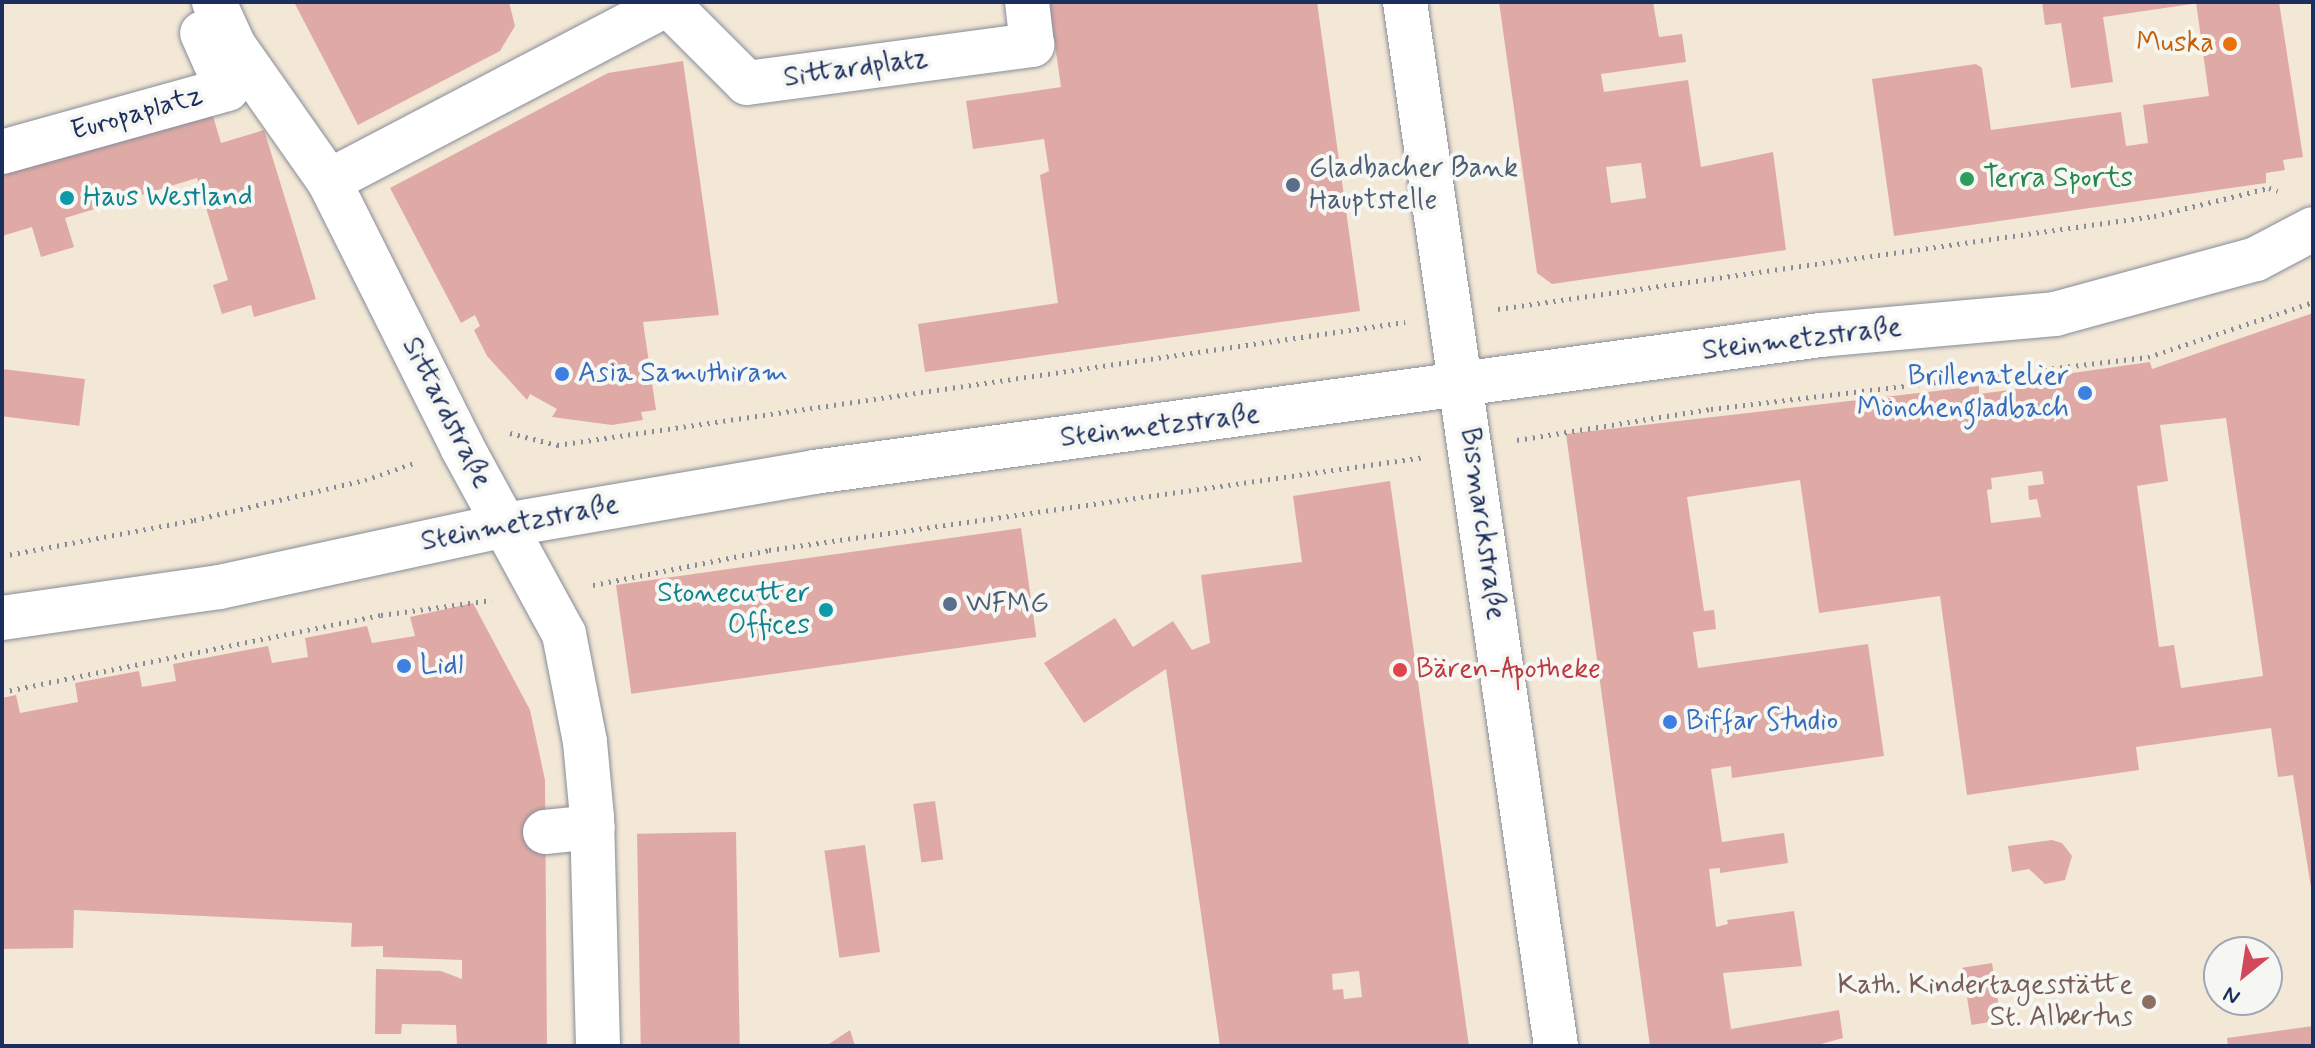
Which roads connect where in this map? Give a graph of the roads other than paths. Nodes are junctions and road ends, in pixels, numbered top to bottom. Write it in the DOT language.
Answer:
graph roads {
  1 [pos="187,2"];
  2 [pos="214,2"];
  3 [pos="1027,2"];
  4 [pos="1405,2"];
  5 [pos="670,4"];
  6 [pos="2,152"];
  7 [pos="329,181"];
  8 [pos="2313,229"];
  9 [pos="1463,387"];
  10 [pos="505,525"];
  11 [pos="2,618"];
  12 [pos="593,827"];
  13 [pos="545,832"];
  14 [pos="598,1046"];
  15 [pos="1556,1046"];
  1 -- 6 [label="main road, Europaplatz"];
  2 -- 7 [label="main road, Sittardstraße"];
  3 -- 5 [label="main road, Sittardplatz"];
  4 -- 9 [label="main road, Bismarckstraße"];
  5 -- 7 [label="main road, Sittardplatz"];
  7 -- 10 [label="main road, Sittardstraße"];
  8 -- 9 [label="main road, Steinmetzstraße"];
  9 -- 10 [label="main road, Steinmetzstraße"];
  9 -- 15 [label="main road, Bismarckstraße"];
  10 -- 11 [label="main road, Steinmetzstraße"];
  10 -- 12 [label="main road, Sittardstraße"];
  12 -- 13 [label="main road"];
  12 -- 14 [label="main road, Sittardstraße"];
}
